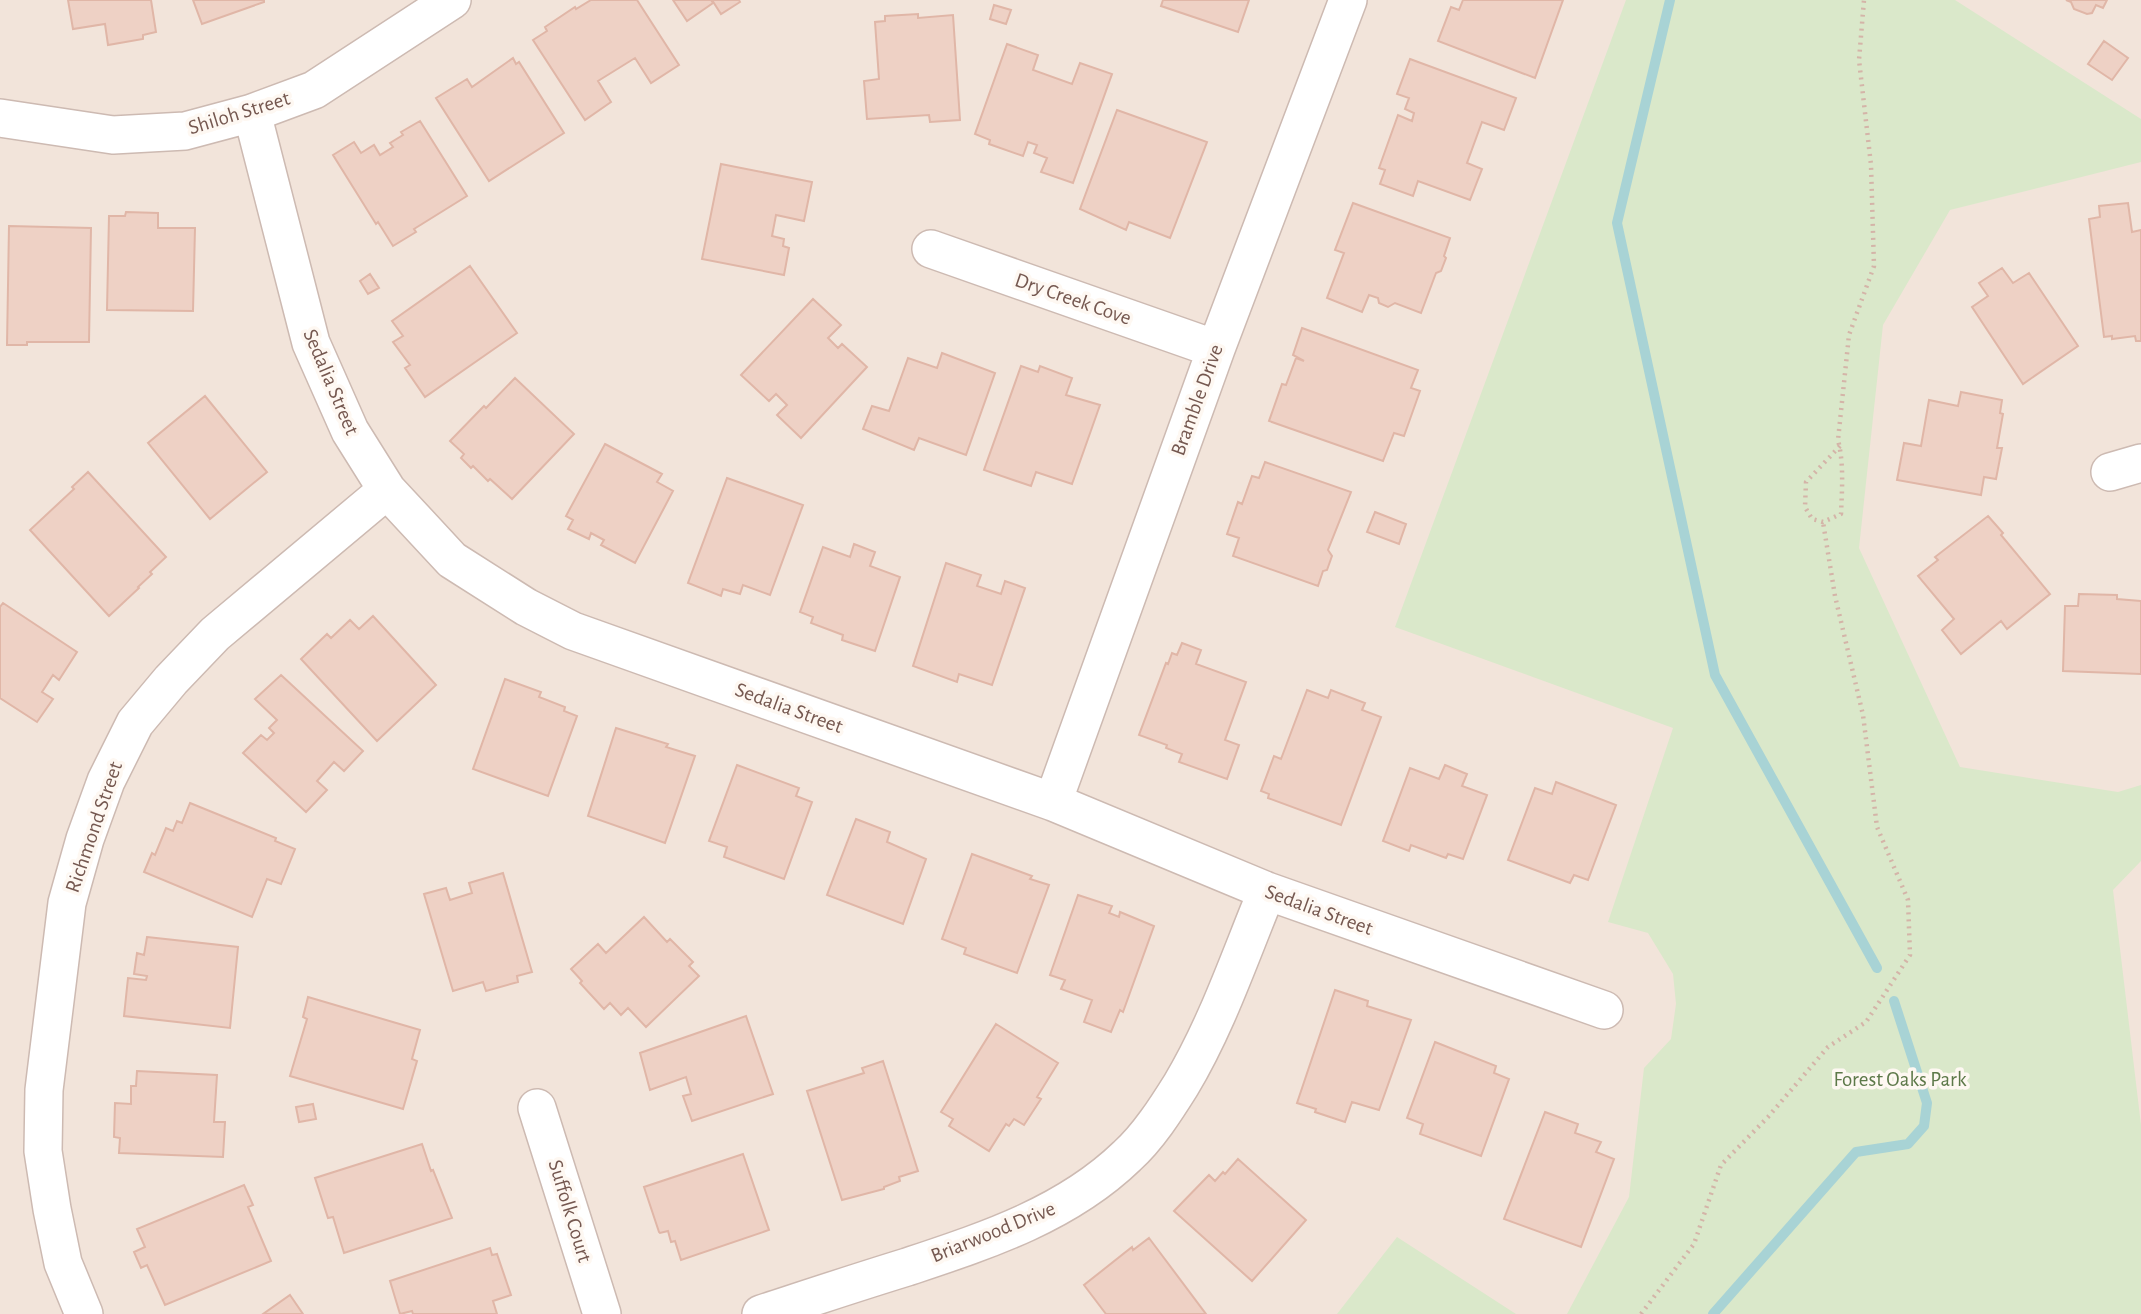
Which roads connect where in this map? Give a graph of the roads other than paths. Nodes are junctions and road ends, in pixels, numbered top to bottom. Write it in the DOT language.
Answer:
graph roads {
  1 [pos="452,0"];
  2 [pos="1348,0"];
  3 [pos="252,113"];
  4 [pos="0,118"];
  5 [pos="931,249"];
  6 [pos="1216,349"];
  7 [pos="387,490"];
  8 [pos="1053,802"];
  9 [pos="1267,891"];
  10 [pos="1604,1010"];
  11 [pos="537,1108"];
  12 [pos="84,1314"];
  13 [pos="602,1314"];
  14 [pos="761,1314"];
  1 -- 3 [label="street, Shiloh Street"];
  2 -- 6 [label="street, Bramble Drive"];
  3 -- 4 [label="street, Shiloh Street"];
  3 -- 7 [label="street, Sedalia Street"];
  5 -- 6 [label="street, Dry Creek Cove"];
  6 -- 8 [label="street, Bramble Drive"];
  7 -- 8 [label="street, Sedalia Street"];
  7 -- 12 [label="street, Richmond Street"];
  8 -- 9 [label="street, Sedalia Street"];
  9 -- 10 [label="street, Sedalia Street"];
  9 -- 14 [label="street, Briarwood Drive"];
  11 -- 13 [label="street, Suffolk Court"];
}
